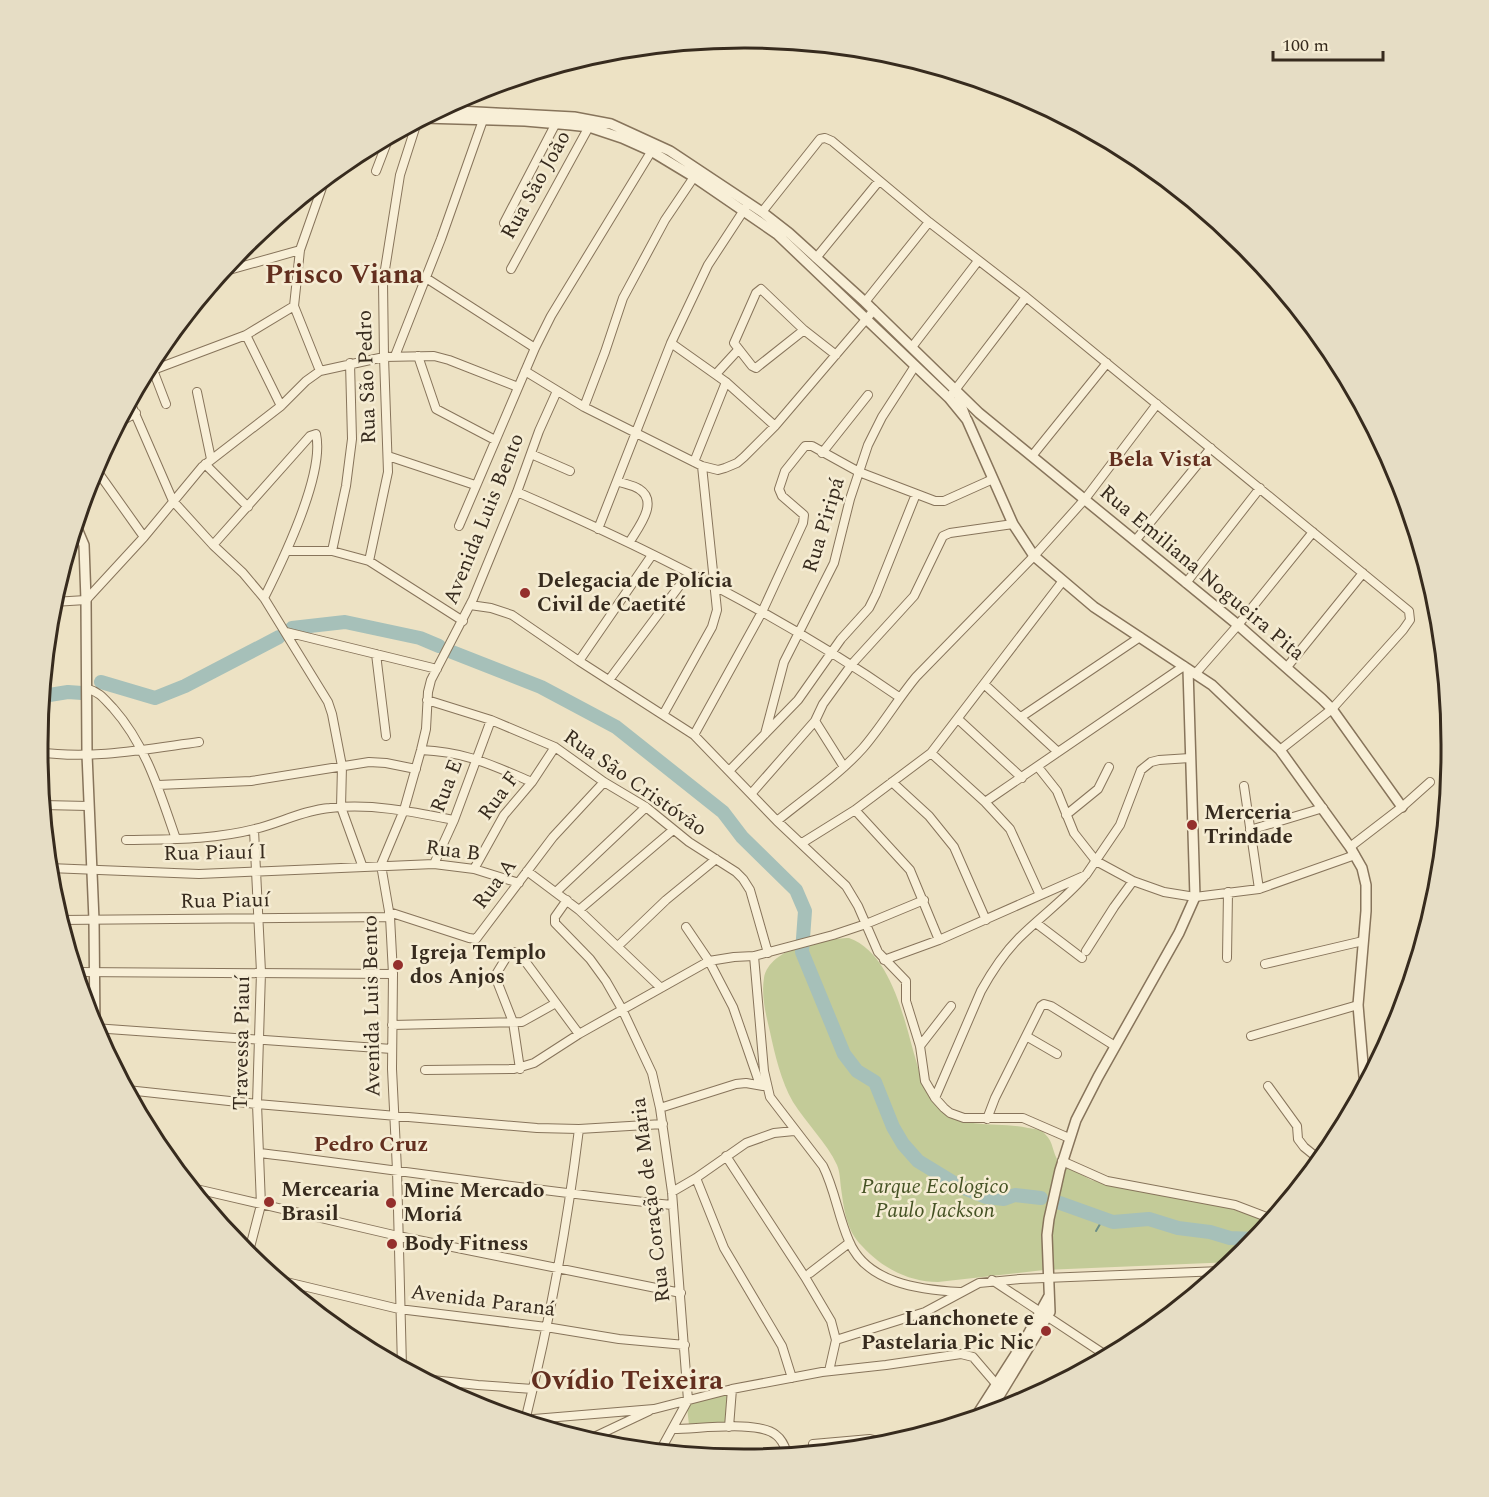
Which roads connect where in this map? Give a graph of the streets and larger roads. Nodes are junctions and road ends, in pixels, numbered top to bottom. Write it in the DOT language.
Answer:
graph roads {
  1 [pos="454,112"];
  2 [pos="488,117"];
  3 [pos="441,118"];
  4 [pos="556,123"];
  5 [pos="591,123"];
  6 [pos="414,132"];
  7 [pos="653,147"];
  8 [pos="385,148"];
  9 [pos="376,171"];
  10 [pos="696,174"];
  11 [pos="879,181"];
  12 [pos="320,192"];
  13 [pos="746,207"];
  14 [pos="762,212"];
  15 [pos="929,222"];
  16 [pos="504,223"];
  17 [pos="300,249"];
  18 [pos="816,258"];
  19 [pos="978,261"];
  20 [pos="238,267"];
  21 [pos="511,269"];
  22 [pos="426,278"];
  23 [pos="1026,297"];
  24 [pos="866,302"];
  25 [pos="294,306"];
  26 [pos="874,310"];
  27 [pos="867,319"];
  28 [pos="804,330"];
  29 [pos="246,335"];
  30 [pos="671,343"];
  31 [pos="535,348"];
  32 [pos="912,348"];
  33 [pos="738,350"];
  34 [pos="836,355"];
  35 [pos="396,356"];
  36 [pos="418,356"];
  37 [pos="384,357"];
  38 [pos="350,363"];
  39 [pos="1107,363"];
  40 [pos="915,366"];
  41 [pos="159,367"];
  42 [pos="320,370"];
  43 [pos="525,370"];
  44 [pos="716,374"];
  45 [pos="152,378"];
  46 [pos="726,382"];
  47 [pos="518,387"];
  48 [pos="557,391"];
  49 [pos="196,392"];
  50 [pos="952,394"];
  51 [pos="868,395"];
  52 [pos="1157,404"];
  53 [pos="166,405"];
  54 [pos="281,406"];
  55 [pos="584,407"];
  56 [pos="134,409"];
  57 [pos="136,413"];
  58 [pos="130,416"];
  59 [pos="775,426"];
  60 [pos="636,431"];
  61 [pos="495,440"];
  62 [pos="1211,448"];
  63 [pos="822,453"];
  64 [pos="531,454"];
  65 [pos="388,456"];
  66 [pos="1032,456"];
  67 [pos="208,462"];
  68 [pos="694,462"];
  69 [pos="702,466"];
  70 [pos="570,471"];
  71 [pos="859,472"];
  72 [pos="101,477"];
  73 [pos="993,479"];
  74 [pos="617,481"];
  75 [pos="475,485"];
  76 [pos="1260,489"];
  77 [pos="517,492"];
  78 [pos="916,494"];
  79 [pos="1085,499"];
  80 [pos="173,501"];
  81 [pos="248,507"];
  82 [pos="1012,524"];
  83 [pos="459,526"];
  84 [pos="598,529"];
  85 [pos="1313,532"];
  86 [pos="80,536"];
  87 [pos="144,537"];
  88 [pos="1136,541"];
  89 [pos="628,543"];
  90 [pos="213,545"];
  91 [pos="287,551"];
  92 [pos="332,551"];
  93 [pos="652,555"];
  94 [pos="1034,556"];
  95 [pos="369,561"];
  96 [pos="689,573"];
  97 [pos="1364,573"];
  98 [pos="1062,582"];
  99 [pos="1186,583"];
  100 [pos="715,586"];
  101 [pos="264,598"];
  102 [pos="86,600"];
  103 [pos="63,601"];
  104 [pos="470,605"];
  105 [pos="762,612"];
  106 [pos="463,621"];
  107 [pos="1238,625"];
  108 [pos="285,632"];
  109 [pos="798,634"];
  110 [pos="1140,637"];
  111 [pos="832,653"];
  112 [pos="376,654"];
  113 [pos="579,661"];
  114 [pos="852,664"];
  115 [pos="1287,667"];
  116 [pos="437,669"];
  117 [pos="1189,670"];
  118 [pos="609,680"];
  119 [pos="984,684"];
  120 [pos="88,689"];
  121 [pos="899,697"];
  122 [pos="427,700"];
  123 [pos="1332,709"];
  124 [pos="663,715"];
  125 [pos="1021,717"];
  126 [pos="958,719"];
  127 [pos="491,720"];
  128 [pos="815,721"];
  129 [pos="765,734"];
  130 [pos="694,735"];
  131 [pos="386,736"];
  132 [pos="199,742"];
  133 [pos="555,747"];
  134 [pos="142,750"];
  135 [pos="422,750"];
  136 [pos="1280,750"];
  137 [pos="48,752"];
  138 [pos="1058,752"];
  139 [pos="931,753"];
  140 [pos="87,754"];
  141 [pos="476,758"];
  142 [pos="1190,758"];
  143 [pos="342,766"];
  144 [pos="844,767"];
  145 [pos="1038,767"];
  146 [pos="1109,767"];
  147 [pos="416,769"];
  148 [pos="729,771"];
  149 [pos="1022,778"];
  150 [pos="532,782"];
  151 [pos="604,782"];
  152 [pos="892,782"];
  153 [pos="1430,782"];
  154 [pos="158,785"];
  155 [pos="1244,786"];
  156 [pos="751,794"];
  157 [pos="985,802"];
  158 [pos="50,805"];
  159 [pos="88,806"];
  160 [pos="342,807"];
  161 [pos="646,807"];
  162 [pos="1402,807"];
  163 [pos="1323,808"];
  164 [pos="404,810"];
  165 [pos="855,810"];
  166 [pos="1066,815"];
  167 [pos="454,820"];
  168 [pos="777,820"];
  169 [pos="254,830"];
  170 [pos="674,830"];
  171 [pos="1250,830"];
  172 [pos="176,839"];
  173 [pos="126,840"];
  174 [pos="802,843"];
  175 [pos="1352,851"];
  176 [pos="716,859"];
  177 [pos="1096,861"];
  178 [pos="434,864"];
  179 [pos="362,865"];
  180 [pos="381,865"];
  181 [pos="58,868"];
  182 [pos="92,868"];
  183 [pos="474,868"];
  184 [pos="256,872"];
  185 [pos="527,872"];
  186 [pos="1086,875"];
  187 [pos="1133,881"];
  188 [pos="519,883"];
  189 [pos="1259,889"];
  190 [pos="556,892"];
  191 [pos="1228,892"];
  192 [pos="1040,895"];
  193 [pos="1195,897"];
  194 [pos="567,900"];
  195 [pos="924,900"];
  196 [pos="579,910"];
  197 [pos="390,915"];
  198 [pos="258,919"];
  199 [pos="69,920"];
  200 [pos="94,920"];
  201 [pos="986,920"];
  202 [pos="866,924"];
  203 [pos="1036,924"];
  204 [pos="686,927"];
  205 [pos="939,940"];
  206 [pos="1363,941"];
  207 [pos="618,946"];
  208 [pos="768,953"];
  209 [pos="754,957"];
  210 [pos="1227,958"];
  211 [pos="884,960"];
  212 [pos="709,961"];
  213 [pos="1265,964"];
  214 [pos="84,972"];
  215 [pos="96,972"];
  216 [pos="261,972"];
  217 [pos="393,974"];
  218 [pos="660,987"];
  219 [pos="556,1003"];
  220 [pos="95,1004"];
  221 [pos="1358,1005"];
  222 [pos="951,1006"];
  223 [pos="622,1010"];
  224 [pos="513,1022"];
  225 [pos="392,1025"];
  226 [pos="106,1030"];
  227 [pos="579,1034"];
  228 [pos="1026,1036"];
  229 [pos="1251,1036"];
  230 [pos="260,1040"];
  231 [pos="920,1046"];
  232 [pos="1115,1046"];
  233 [pos="392,1049"];
  234 [pos="1057,1054"];
  235 [pos="520,1069"];
  236 [pos="425,1070"];
  237 [pos="1364,1071"];
  238 [pos="764,1086"];
  239 [pos="1268,1086"];
  240 [pos="136,1091"];
  241 [pos="935,1098"];
  242 [pos="257,1104"];
  243 [pos="660,1108"];
  244 [pos="393,1116"];
  245 [pos="987,1119"];
  246 [pos="663,1124"];
  247 [pos="579,1129"];
  248 [pos="794,1131"];
  249 [pos="1069,1138"];
  250 [pos="260,1153"];
  251 [pos="1313,1154"];
  252 [pos="726,1156"];
  253 [pos="1062,1161"];
  254 [pos="397,1170"];
  255 [pos="696,1178"];
  256 [pos="203,1191"];
  257 [pos="672,1192"];
  258 [pos="571,1195"];
  259 [pos="261,1205"];
  260 [pos="672,1205"];
  261 [pos="1264,1216"];
  262 [pos="398,1236"];
  263 [pos="849,1243"];
  264 [pos="251,1244"];
  265 [pos="557,1268"];
  266 [pos="1209,1271"];
  267 [pos="810,1273"];
  268 [pos="1048,1278"];
  269 [pos="992,1280"];
  270 [pos="295,1284"];
  271 [pos="960,1292"];
  272 [pos="681,1293"];
  273 [pos="399,1309"];
  274 [pos="1045,1316"];
  275 [pos="546,1327"];
  276 [pos="836,1340"];
  277 [pos="684,1346"];
  278 [pos="1099,1352"];
  279 [pos="402,1359"];
  280 [pos="830,1371"];
  281 [pos="792,1378"];
  282 [pos="444,1381"];
  283 [pos="533,1389"];
  284 [pos="732,1389"];
  285 [pos="998,1389"];
  286 [pos="688,1400"];
  287 [pos="993,1403"];
  288 [pos="985,1406"];
  289 [pos="654,1409"];
  290 [pos="526,1413"];
  291 [pos="542,1418"];
  292 [pos="729,1427"];
  293 [pos="674,1429"];
  294 [pos="600,1434"];
  295 [pos="846,1441"];
  296 [pos="813,1443"];
  297 [pos="664,1444"];
  298 [pos="785,1448"];
  1 -- 2 [label="street"];
  2 -- 3 [label="street"];
  2 -- 4 [label="street"];
  2 -- 5 [label="street"];
  2 -- 22 [label="street"];
  4 -- 5 [label="street"];
  4 -- 16 [label="street"];
  5 -- 7 [label="street"];
  5 -- 21 [label="street, Rua São João"];
  6 -- 37 [label="street, Rua São Pedro"];
  7 -- 10 [label="street"];
  7 -- 31 [label="street"];
  8 -- 9 [label="street"];
  10 -- 13 [label="street"];
  10 -- 55 [label="street"];
  11 -- 14 [label="street"];
  11 -- 15 [label="street"];
  11 -- 18 [label="street"];
  12 -- 17 [label="street"];
  13 -- 14 [label="street"];
  13 -- 27 [label="street"];
  13 -- 30 [label="street"];
  14 -- 18 [label="street"];
  15 -- 19 [label="street"];
  15 -- 24 [label="street"];
  17 -- 20 [label="street"];
  17 -- 25 [label="street"];
  18 -- 24 [label="street"];
  19 -- 23 [label="street"];
  19 -- 32 [label="street"];
  22 -- 31 [label="street"];
  22 -- 35 [label="street"];
  23 -- 39 [label="street"];
  23 -- 50 [label="street"];
  24 -- 26 [label="street"];
  25 -- 29 [label="street"];
  25 -- 42 [label="street"];
  26 -- 27 [label="street"];
  26 -- 32 [label="street"];
  27 -- 34 [label="street"];
  27 -- 40 [label="street"];
  28 -- 33 [label="street"];
  28 -- 33 [label="street"];
  28 -- 34 [label="street"];
  29 -- 41 [label="street"];
  29 -- 54 [label="street"];
  30 -- 44 [label="street"];
  30 -- 60 [label="street"];
  31 -- 43 [label="street"];
  32 -- 50 [label="street"];
  33 -- 44 [label="street"];
  34 -- 59 [label="street"];
  35 -- 36 [label="street"];
  35 -- 37 [label="street"];
  36 -- 47 [label="street"];
  36 -- 61 [label="street"];
  37 -- 38 [label="street"];
  37 -- 65 [label="street, Rua São Pedro"];
  38 -- 42 [label="street"];
  38 -- 92 [label="street"];
  39 -- 52 [label="street"];
  39 -- 66 [label="street"];
  40 -- 50 [label="street"];
  40 -- 71 [label="street, Rua Piripá"];
  42 -- 54 [label="street"];
  43 -- 47 [label="street"];
  43 -- 48 [label="street"];
  44 -- 46 [label="street"];
  45 -- 53 [label="street"];
  46 -- 59 [label="street"];
  46 -- 68 [label="street"];
  47 -- 61 [label="street"];
  48 -- 55 [label="street"];
  48 -- 64 [label="street, Avenida Luis Bento"];
  49 -- 67 [label="street"];
  50 -- 66 [label="street, Rua Emiliana Nogueira Pita"];
  50 -- 73 [label="street"];
  51 -- 63 [label="street"];
  52 -- 62 [label="street"];
  52 -- 79 [label="street"];
  54 -- 67 [label="street"];
  55 -- 60 [label="street"];
  56 -- 57 [label="street"];
  57 -- 58 [label="street"];
  57 -- 80 [label="street"];
  59 -- 69 [label="street"];
  60 -- 68 [label="street"];
  60 -- 74 [label="street"];
  61 -- 75 [label="street"];
  62 -- 76 [label="street"];
  62 -- 88 [label="street"];
  63 -- 71 [label="street"];
  63 -- 105 [label="street"];
  64 -- 70 [label="street"];
  64 -- 77 [label="street, Avenida Luis Bento"];
  65 -- 75 [label="street"];
  65 -- 95 [label="street, Rua São Pedro"];
  66 -- 79 [label="street, Rua Emiliana Nogueira Pita"];
  67 -- 80 [label="street"];
  67 -- 81 [label="street"];
  68 -- 69 [label="street"];
  69 -- 100 [label="street"];
  71 -- 78 [label="street"];
  71 -- 109 [label="street, Rua Piripá"];
  72 -- 87 [label="street"];
  73 -- 78 [label="street"];
  73 -- 82 [label="street"];
  74 -- 84 [label="street"];
  74 -- 89 [label="street"];
  75 -- 83 [label="street"];
  76 -- 85 [label="street"];
  76 -- 99 [label="street"];
  77 -- 84 [label="street"];
  77 -- 104 [label="street, Avenida Luis Bento"];
  78 -- 111 [label="street"];
  79 -- 88 [label="street, Rua Emiliana Nogueira Pita"];
  79 -- 94 [label="street"];
  80 -- 87 [label="street"];
  80 -- 90 [label="street"];
  81 -- 90 [label="street"];
  81 -- 91 [label="street"];
  82 -- 94 [label="street"];
  82 -- 114 [label="street"];
  84 -- 89 [label="street"];
  85 -- 97 [label="street"];
  85 -- 107 [label="street"];
  86 -- 102 [label="street"];
  87 -- 102 [label="street"];
  88 -- 99 [label="street, Rua Emiliana Nogueira Pita"];
  89 -- 93 [label="street"];
  90 -- 101 [label="street"];
  91 -- 92 [label="street"];
  91 -- 101 [label="street"];
  92 -- 95 [label="street"];
  93 -- 96 [label="street"];
  93 -- 113 [label="street"];
  94 -- 98 [label="street"];
  94 -- 121 [label="street"];
  95 -- 106 [label="street"];
  96 -- 100 [label="street"];
  96 -- 118 [label="street"];
  97 -- 115 [label="street"];
  97 -- 123 [label="street"];
  98 -- 110 [label="street"];
  98 -- 119 [label="street"];
  99 -- 107 [label="street, Rua Emiliana Nogueira Pita"];
  100 -- 105 [label="street"];
  100 -- 124 [label="street"];
  101 -- 108 [label="street"];
  102 -- 103 [label="street"];
  102 -- 120 [label="street"];
  104 -- 106 [label="street, Avenida Luis Bento"];
  104 -- 113 [label="street"];
  105 -- 109 [label="street"];
  105 -- 130 [label="street"];
  106 -- 116 [label="street, Avenida Luis Bento"];
  107 -- 115 [label="street, Rua Emiliana Nogueira Pita"];
  107 -- 117 [label="street"];
  108 -- 112 [label="street"];
  108 -- 143 [label="street"];
  109 -- 111 [label="street"];
  109 -- 129 [label="street, Rua Piripá"];
  110 -- 117 [label="street"];
  110 -- 125 [label="street"];
  111 -- 114 [label="street"];
  111 -- 129 [label="street"];
  112 -- 116 [label="street"];
  112 -- 131 [label="street"];
  113 -- 118 [label="street"];
  114 -- 121 [label="street"];
  114 -- 128 [label="street"];
  115 -- 123 [label="street, Rua Emiliana Nogueira Pita"];
  116 -- 122 [label="street, Avenida Luis Bento"];
  117 -- 136 [label="street"];
  117 -- 138 [label="street"];
  117 -- 142 [label="street"];
  118 -- 124 [label="street"];
  119 -- 125 [label="street"];
  119 -- 126 [label="street"];
  120 -- 134 [label="street"];
  120 -- 140 [label="street"];
  121 -- 144 [label="street"];
  122 -- 127 [label="street, Rua São Cristóvão"];
  122 -- 135 [label="street, Avenida Luis Bento"];
  123 -- 136 [label="street"];
  123 -- 162 [label="street, Rua Emiliana Nogueira Pita"];
  124 -- 130 [label="street"];
  125 -- 138 [label="street"];
  126 -- 139 [label="street"];
  126 -- 149 [label="street"];
  127 -- 133 [label="street, Rua São Cristóvão"];
  127 -- 141 [label="street, Rua E"];
  128 -- 144 [label="street"];
  128 -- 156 [label="street"];
  129 -- 148 [label="street"];
  130 -- 148 [label="street"];
  132 -- 134 [label="street"];
  133 -- 150 [label="street, Rua F"];
  133 -- 151 [label="street, Rua São Cristóvão"];
  134 -- 140 [label="street"];
  134 -- 154 [label="street"];
  135 -- 141 [label="street"];
  135 -- 147 [label="street, Avenida Luis Bento"];
  136 -- 163 [label="street"];
  137 -- 140 [label="street"];
  138 -- 145 [label="street"];
  139 -- 152 [label="street"];
  139 -- 157 [label="street"];
  140 -- 159 [label="street"];
  141 -- 150 [label="street"];
  141 -- 167 [label="street, Rua E"];
  142 -- 177 [label="street"];
  142 -- 193 [label="street"];
  143 -- 147 [label="street"];
  143 -- 154 [label="street"];
  143 -- 160 [label="street"];
  144 -- 168 [label="street"];
  145 -- 149 [label="street"];
  145 -- 166 [label="street"];
  146 -- 166 [label="street"];
  147 -- 164 [label="street, Avenida Luis Bento"];
  148 -- 156 [label="street"];
  149 -- 157 [label="street"];
  150 -- 183 [label="street, Rua F"];
  151 -- 161 [label="street, Rua São Cristóvão"];
  151 -- 185 [label="street, Rua A"];
  152 -- 165 [label="street"];
  152 -- 201 [label="street"];
  153 -- 162 [label="street"];
  154 -- 172 [label="street"];
  155 -- 171 [label="street"];
  156 -- 168 [label="street"];
  157 -- 192 [label="street"];
  158 -- 159 [label="street"];
  159 -- 182 [label="street"];
  160 -- 164 [label="street"];
  160 -- 169 [label="street"];
  160 -- 179 [label="street"];
  161 -- 170 [label="street, Rua São Cristóvão"];
  161 -- 190 [label="street"];
  162 -- 175 [label="street"];
  163 -- 171 [label="street"];
  163 -- 175 [label="street"];
  164 -- 167 [label="street"];
  164 -- 180 [label="street, Avenida Luis Bento"];
  165 -- 174 [label="street"];
  165 -- 195 [label="street"];
  166 -- 177 [label="street"];
  167 -- 178 [label="street, Rua E"];
  168 -- 174 [label="street"];
  169 -- 172 [label="street"];
  169 -- 184 [label="street, Travessa Piauí"];
  170 -- 176 [label="street, Rua São Cristóvão"];
  170 -- 196 [label="street"];
  171 -- 189 [label="street"];
  172 -- 173 [label="street"];
  174 -- 202 [label="street"];
  175 -- 189 [label="street"];
  175 -- 206 [label="street"];
  176 -- 207 [label="street"];
  176 -- 208 [label="street, Rua São Cristóvão"];
  177 -- 186 [label="street"];
  177 -- 187 [label="street"];
  178 -- 180 [label="street, Rua B"];
  178 -- 183 [label="street, Rua B"];
  179 -- 180 [label="street, Rua Piauí I"];
  179 -- 184 [label="street, Rua Piauí I"];
  180 -- 197 [label="street, Avenida Luis Bento"];
  181 -- 182 [label="street, Rua Piauí I"];
  182 -- 184 [label="street, Rua Piauí I"];
  182 -- 200 [label="street"];
  183 -- 188 [label="street, Rua B"];
  184 -- 198 [label="street, Travessa Piauí"];
  185 -- 188 [label="street, Rua A"];
  185 -- 190 [label="street"];
  186 -- 192 [label="street"];
  186 -- 203 [label="street"];
  187 -- 193 [label="street"];
  187 -- 203 [label="street"];
  188 -- 197 [label="street, Rua A"];
  189 -- 191 [label="street"];
  190 -- 194 [label="street"];
  191 -- 193 [label="street"];
  191 -- 210 [label="street"];
  192 -- 201 [label="street"];
  193 -- 232 [label="street"];
  194 -- 196 [label="street"];
  194 -- 223 [label="street, Rua Coração de Maria"];
  195 -- 202 [label="street"];
  195 -- 205 [label="street"];
  196 -- 207 [label="street"];
  197 -- 198 [label="street, Rua Piauí"];
  197 -- 217 [label="street, Avenida Luis Bento"];
  198 -- 200 [label="street, Rua Piauí"];
  198 -- 216 [label="street, Travessa Piauí"];
  199 -- 200 [label="street, Rua Piauí"];
  200 -- 215 [label="street"];
  201 -- 205 [label="street"];
  202 -- 208 [label="street"];
  202 -- 211 [label="street"];
  203 -- 241 [label="street"];
  204 -- 212 [label="street"];
  205 -- 211 [label="street"];
  206 -- 213 [label="street"];
  206 -- 221 [label="street"];
  207 -- 218 [label="street"];
  208 -- 209 [label="street"];
  209 -- 212 [label="street"];
  209 -- 238 [label="street"];
  211 -- 231 [label="street"];
  212 -- 218 [label="street"];
  212 -- 238 [label="street"];
  214 -- 215 [label="street"];
  215 -- 216 [label="street"];
  215 -- 220 [label="street"];
  216 -- 217 [label="street"];
  216 -- 230 [label="street, Travessa Piauí"];
  217 -- 225 [label="street, Avenida Luis Bento"];
  218 -- 223 [label="street"];
  219 -- 224 [label="street"];
  219 -- 224 [label="street"];
  219 -- 227 [label="street"];
  221 -- 229 [label="street"];
  221 -- 237 [label="street"];
  222 -- 231 [label="street"];
  223 -- 227 [label="street"];
  223 -- 243 [label="street, Rua Coração de Maria"];
  224 -- 225 [label="street"];
  224 -- 235 [label="street"];
  225 -- 233 [label="street, Avenida Luis Bento"];
  226 -- 230 [label="street"];
  227 -- 235 [label="street"];
  228 -- 232 [label="street"];
  228 -- 234 [label="street"];
  228 -- 245 [label="street"];
  230 -- 233 [label="street"];
  230 -- 242 [label="street, Travessa Piauí"];
  231 -- 241 [label="street"];
  232 -- 249 [label="street"];
  233 -- 244 [label="street, Avenida Luis Bento"];
  235 -- 236 [label="street"];
  238 -- 243 [label="street"];
  238 -- 248 [label="street"];
  239 -- 251 [label="street"];
  240 -- 242 [label="street"];
  241 -- 245 [label="street"];
  242 -- 244 [label="street"];
  242 -- 250 [label="street, Travessa Piauí"];
  243 -- 246 [label="street, Rua Coração de Maria"];
  244 -- 247 [label="street"];
  244 -- 254 [label="street, Avenida Luis Bento"];
  245 -- 249 [label="street"];
  246 -- 247 [label="street"];
  246 -- 257 [label="street, Rua Coração de Maria"];
  247 -- 258 [label="street"];
  248 -- 252 [label="street"];
  248 -- 263 [label="street"];
  249 -- 253 [label="street"];
  250 -- 254 [label="street"];
  250 -- 259 [label="street, Travessa Piauí"];
  252 -- 255 [label="street"];
  252 -- 276 [label="street"];
  253 -- 261 [label="street"];
  253 -- 268 [label="street"];
  254 -- 258 [label="street"];
  254 -- 262 [label="street, Avenida Luis Bento"];
  255 -- 257 [label="street"];
  255 -- 281 [label="street"];
  256 -- 259 [label="street"];
  257 -- 260 [label="street, Rua Coração de Maria"];
  258 -- 260 [label="street"];
  258 -- 265 [label="street"];
  259 -- 262 [label="street"];
  259 -- 264 [label="street, Travessa Piauí"];
  260 -- 272 [label="street, Rua Coração de Maria"];
  262 -- 265 [label="street"];
  262 -- 273 [label="street, Avenida Luis Bento"];
  263 -- 267 [label="street"];
  263 -- 271 [label="street"];
  265 -- 272 [label="street"];
  265 -- 275 [label="street"];
  266 -- 268 [label="street"];
  268 -- 269 [label="street"];
  268 -- 274 [label="street"];
  269 -- 271 [label="street"];
  269 -- 274 [label="street"];
  270 -- 273 [label="street, Avenida Paraná"];
  271 -- 276 [label="street"];
  272 -- 277 [label="street, Rua Coração de Maria"];
  273 -- 275 [label="street, Avenida Paraná"];
  273 -- 279 [label="street, Avenida Luis Bento"];
  274 -- 278 [label="street"];
  274 -- 285 [label="street"];
  275 -- 277 [label="street, Avenida Paraná"];
  275 -- 283 [label="street"];
  276 -- 280 [label="street"];
  277 -- 286 [label="street, Rua Coração de Maria"];
  280 -- 281 [label="street"];
  280 -- 285 [label="street"];
  281 -- 284 [label="street"];
  282 -- 283 [label="street"];
  283 -- 290 [label="street"];
  284 -- 286 [label="street"];
  284 -- 292 [label="street"];
  285 -- 287 [label="street"];
  285 -- 288 [label="street"];
  286 -- 289 [label="street"];
  286 -- 293 [label="street"];
  289 -- 291 [label="street"];
  289 -- 294 [label="street"];
  292 -- 293 [label="street"];
  292 -- 298 [label="street"];
  293 -- 297 [label="street"];
  295 -- 296 [label="street"];
}
